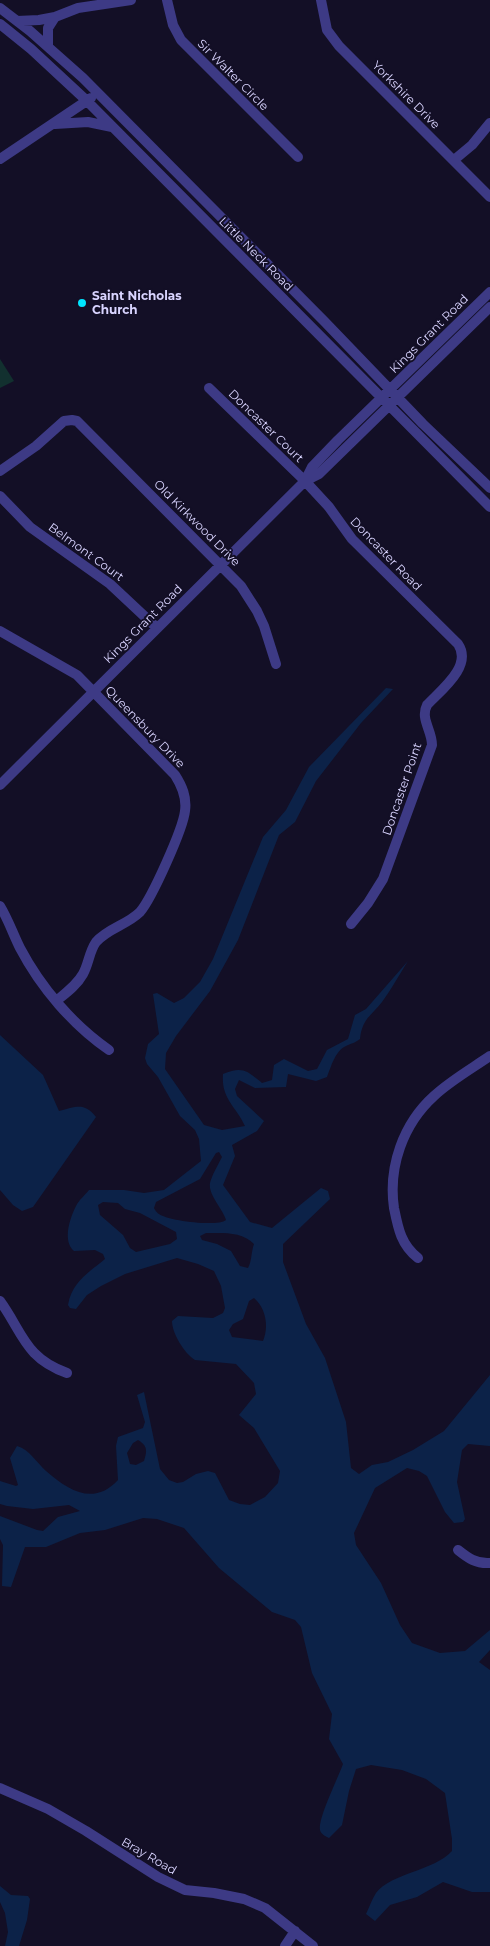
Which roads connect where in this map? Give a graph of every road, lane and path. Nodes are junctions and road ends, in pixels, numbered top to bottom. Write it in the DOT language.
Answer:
graph roads {
  1 [pos="131,0"];
  2 [pos="167,0"];
  3 [pos="321,0"];
  4 [pos="0,8"];
  5 [pos="54,17"];
  6 [pos="17,21"];
  7 [pos="0,24"];
  8 [pos="48,47"];
  9 [pos="98,93"];
  10 [pos="87,100"];
  11 [pos="490,123"];
  12 [pos="52,124"];
  13 [pos="113,127"];
  14 [pos="298,158"];
  15 [pos="0,159"];
  16 [pos="454,160"];
  17 [pos="490,197"];
  18 [pos="490,292"];
  19 [pos="488,306"];
  20 [pos="209,388"];
  21 [pos="391,389"];
  22 [pos="399,397"];
  23 [pos="382,398"];
  24 [pos="390,406"];
  25 [pos="0,471"];
  26 [pos="305,482"];
  27 [pos="490,488"];
  28 [pos="0,496"];
  29 [pos="490,507"];
  30 [pos="220,565"];
  31 [pos="432,619"];
  32 [pos="157,628"];
  33 [pos="0,631"];
  34 [pos="276,664"];
  35 [pos="93,692"];
  36 [pos="2,780"];
  37 [pos="0,906"];
  38 [pos="351,924"];
  39 [pos="56,1001"];
  40 [pos="109,1050"];
  41 [pos="490,1056"];
  42 [pos="418,1258"];
  43 [pos="0,1301"];
  44 [pos="67,1374"];
  45 [pos="458,1550"];
  46 [pos="490,1564"];
  47 [pos="0,1788"];
  48 [pos="295,1931"];
  49 [pos="284,1946"];
  50 [pos="313,1946"];
  1 -- 5 [label="street"];
  2 -- 14 [label="street, Sir Walter Circle"];
  3 -- 16 [label="street, Yorkshire Drive"];
  4 -- 6 [label="street, Little Neck Road"];
  5 -- 6 [label="street"];
  5 -- 8 [label="street"];
  6 -- 8 [label="street, Little Neck Road"];
  7 -- 10 [label="street, Little Neck Road"];
  8 -- 9 [label="street, Little Neck Road"];
  9 -- 10 [label="street"];
  9 -- 21 [label="street, Little Neck Road"];
  10 -- 12 [label="street"];
  10 -- 13 [label="street, Little Neck Road"];
  11 -- 16 [label="street"];
  12 -- 13 [label="street"];
  12 -- 15 [label="street"];
  13 -- 23 [label="street, Little Neck Road"];
  16 -- 17 [label="street, Yorkshire Drive"];
  18 -- 19 [label="street, Kings Grant Road"];
  19 -- 21 [label="street, Kings Grant Road"];
  19 -- 22 [label="street, Kings Grant Road"];
  20 -- 26 [label="street, Doncaster Court"];
  21 -- 22 [label="street, Little Neck Road"];
  21 -- 23 [label="street, Kings Grant Road"];
  22 -- 24 [label="street, Kings Grant Road"];
  22 -- 27 [label="street, Little Neck Road"];
  23 -- 24 [label="street, Little Neck Road"];
  23 -- 26 [label="street, Kings Grant Road"];
  24 -- 26 [label="street, Kings Grant Road"];
  24 -- 29 [label="street, Little Neck Road"];
  25 -- 30 [label="street, Old Kirkwood Drive"];
  26 -- 30 [label="street, Kings Grant Road"];
  26 -- 31 [label="street, Doncaster Road"];
  28 -- 32 [label="street, Belmont Court"];
  30 -- 32 [label="street, Kings Grant Road"];
  30 -- 34 [label="street, Old Kirkwood Drive"];
  31 -- 38 [label="street, Doncaster Point"];
  32 -- 35 [label="street, Kings Grant Road"];
  33 -- 35 [label="street, Queensbury Drive"];
  35 -- 36 [label="street, Kings Grant Road"];
  35 -- 39 [label="street, Queensbury Drive"];
  37 -- 39 [label="street"];
  39 -- 40 [label="street"];
  41 -- 42 [label="street"];
  43 -- 44 [label="street"];
  45 -- 46 [label="street"];
  47 -- 48 [label="street, Bray Road"];
  48 -- 49 [label="street"];
  48 -- 50 [label="street, Bray Road"];
}
